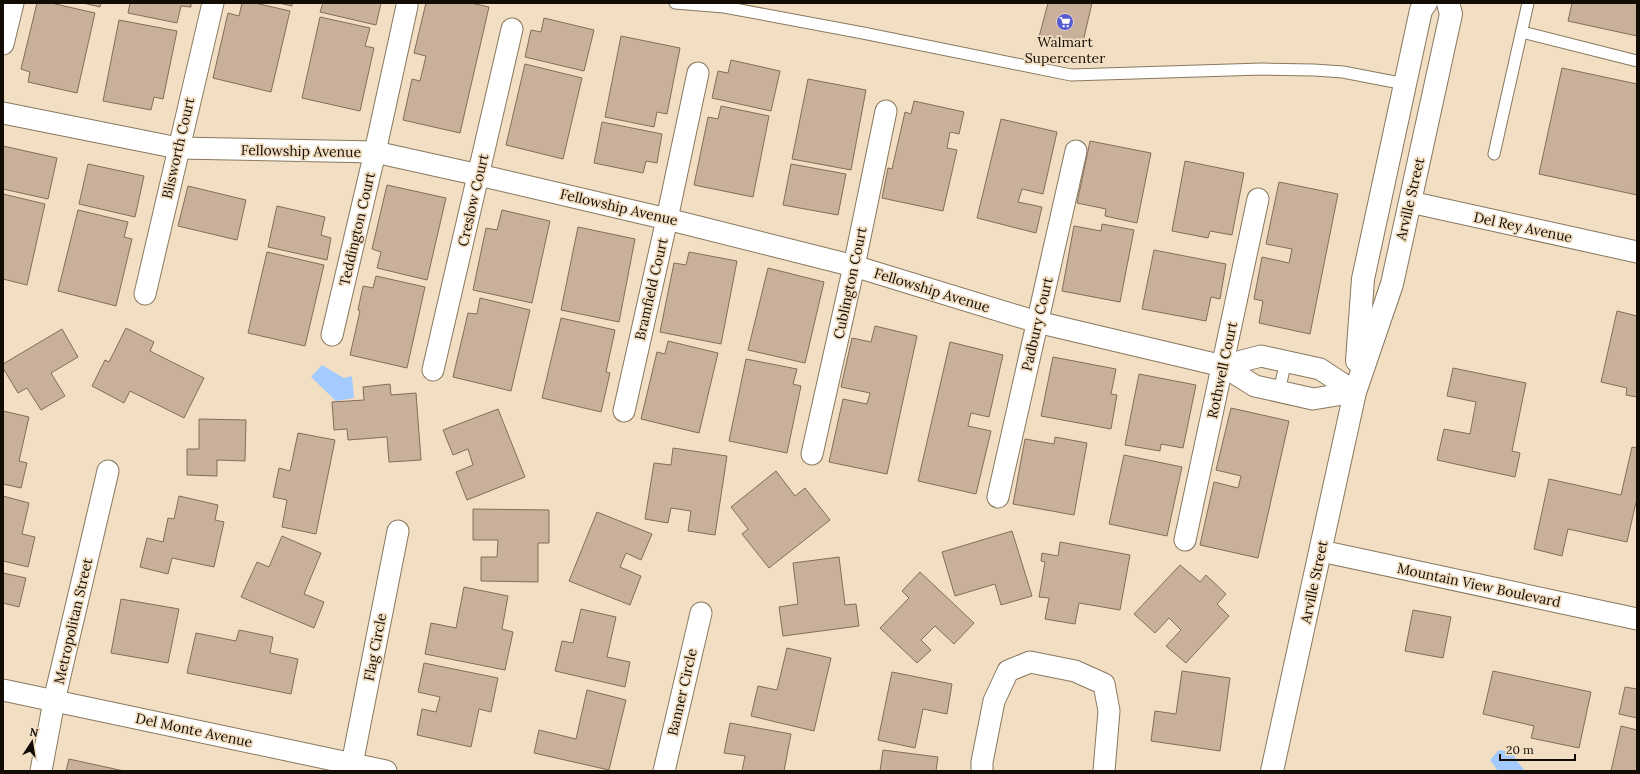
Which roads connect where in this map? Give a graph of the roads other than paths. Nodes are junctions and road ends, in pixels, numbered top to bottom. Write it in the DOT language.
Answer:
graph roads {
  1 [pos="13,3"];
  2 [pos="213,3"];
  3 [pos="675,3"];
  4 [pos="1426,3"];
  5 [pos="1448,3"];
  6 [pos="1528,3"];
  7 [pos="407,6"];
  8 [pos="512,29"];
  9 [pos="1522,32"];
  10 [pos="3,44"];
  11 [pos="1637,61"];
  12 [pos="1440,65"];
  13 [pos="698,73"];
  14 [pos="1405,84"];
  15 [pos="886,112"];
  16 [pos="3,113"];
  17 [pos="178,148"];
  18 [pos="1076,151"];
  19 [pos="375,152"];
  20 [pos="1494,154"];
  21 [pos="479,174"];
  22 [pos="1258,200"];
  23 [pos="1410,202"];
  24 [pos="667,219"];
  25 [pos="1375,222"];
  26 [pos="1637,252"];
  27 [pos="854,266"];
  28 [pos="145,294"];
  29 [pos="1037,322"];
  30 [pos="332,335"];
  31 [pos="1286,361"];
  32 [pos="1223,366"];
  33 [pos="433,370"];
  34 [pos="1279,391"];
  35 [pos="1355,392"];
  36 [pos="624,411"];
  37 [pos="812,454"];
  38 [pos="108,472"];
  39 [pos="998,497"];
  40 [pos="398,531"];
  41 [pos="1185,540"];
  42 [pos="1321,551"];
  43 [pos="701,613"];
  44 [pos="1637,619"];
  45 [pos="3,690"];
  46 [pos="54,701"];
  47 [pos="352,764"];
  48 [pos="41,771"];
  49 [pos="386,771"];
  50 [pos="664,771"];
  51 [pos="982,771"];
  52 [pos="1104,771"];
  53 [pos="1272,771"];
  1 -- 10 [label="street"];
  2 -- 17 [label="street, Blisworth Court"];
  3 -- 14 [label="lane"];
  4 -- 14 [label="street, Arville Street"];
  5 -- 12 [label="street, Arville Street"];
  6 -- 9 [label="lane"];
  7 -- 19 [label="street, Teddington Court"];
  8 -- 21 [label="street, Creslow Court"];
  9 -- 11 [label="lane"];
  9 -- 20 [label="lane"];
  12 -- 14 [label="street"];
  12 -- 23 [label="street, Arville Street"];
  13 -- 24 [label="street, Bramfield Court"];
  14 -- 25 [label="street, Arville Street"];
  15 -- 27 [label="street, Cublington Court"];
  16 -- 17 [label="street, Fellowship Avenue"];
  17 -- 19 [label="street, Fellowship Avenue"];
  17 -- 28 [label="street, Blisworth Court"];
  18 -- 29 [label="street, Padbury Court"];
  19 -- 21 [label="street, Fellowship Avenue"];
  19 -- 30 [label="street, Teddington Court"];
  21 -- 24 [label="street, Fellowship Avenue"];
  21 -- 33 [label="street, Creslow Court"];
  22 -- 32 [label="street, Rothwell Court"];
  23 -- 25 [label="street"];
  23 -- 26 [label="street, Del Rey Avenue"];
  23 -- 35 [label="street, Arville Street"];
  24 -- 27 [label="street, Fellowship Avenue"];
  24 -- 36 [label="street, Bramfield Court"];
  25 -- 35 [label="street, Arville Street"];
  27 -- 29 [label="street, Fellowship Avenue"];
  27 -- 37 [label="street, Cublington Court"];
  29 -- 32 [label="street, Fellowship Avenue"];
  29 -- 39 [label="street, Padbury Court"];
  31 -- 32 [label="street, Fellowship Avenue"];
  31 -- 34 [label="lane"];
  31 -- 35 [label="street, Fellowship Avenue"];
  32 -- 34 [label="street, Fellowship Avenue"];
  32 -- 41 [label="street, Rothwell Court"];
  34 -- 35 [label="street, Fellowship Avenue"];
  35 -- 42 [label="street, Arville Street"];
  38 -- 46 [label="street, Metropolitan Street"];
  40 -- 47 [label="street, Flag Circle"];
  42 -- 44 [label="street, Mountain View Boulevard"];
  42 -- 53 [label="street, Arville Street"];
  43 -- 50 [label="street, Banner Circle"];
  45 -- 46 [label="street, Del Monte Avenue"];
  46 -- 47 [label="street, Del Monte Avenue"];
  46 -- 48 [label="street, Metropolitan Street"];
  47 -- 49 [label="street, Del Monte Avenue"];
  51 -- 52 [label="street"];
}
